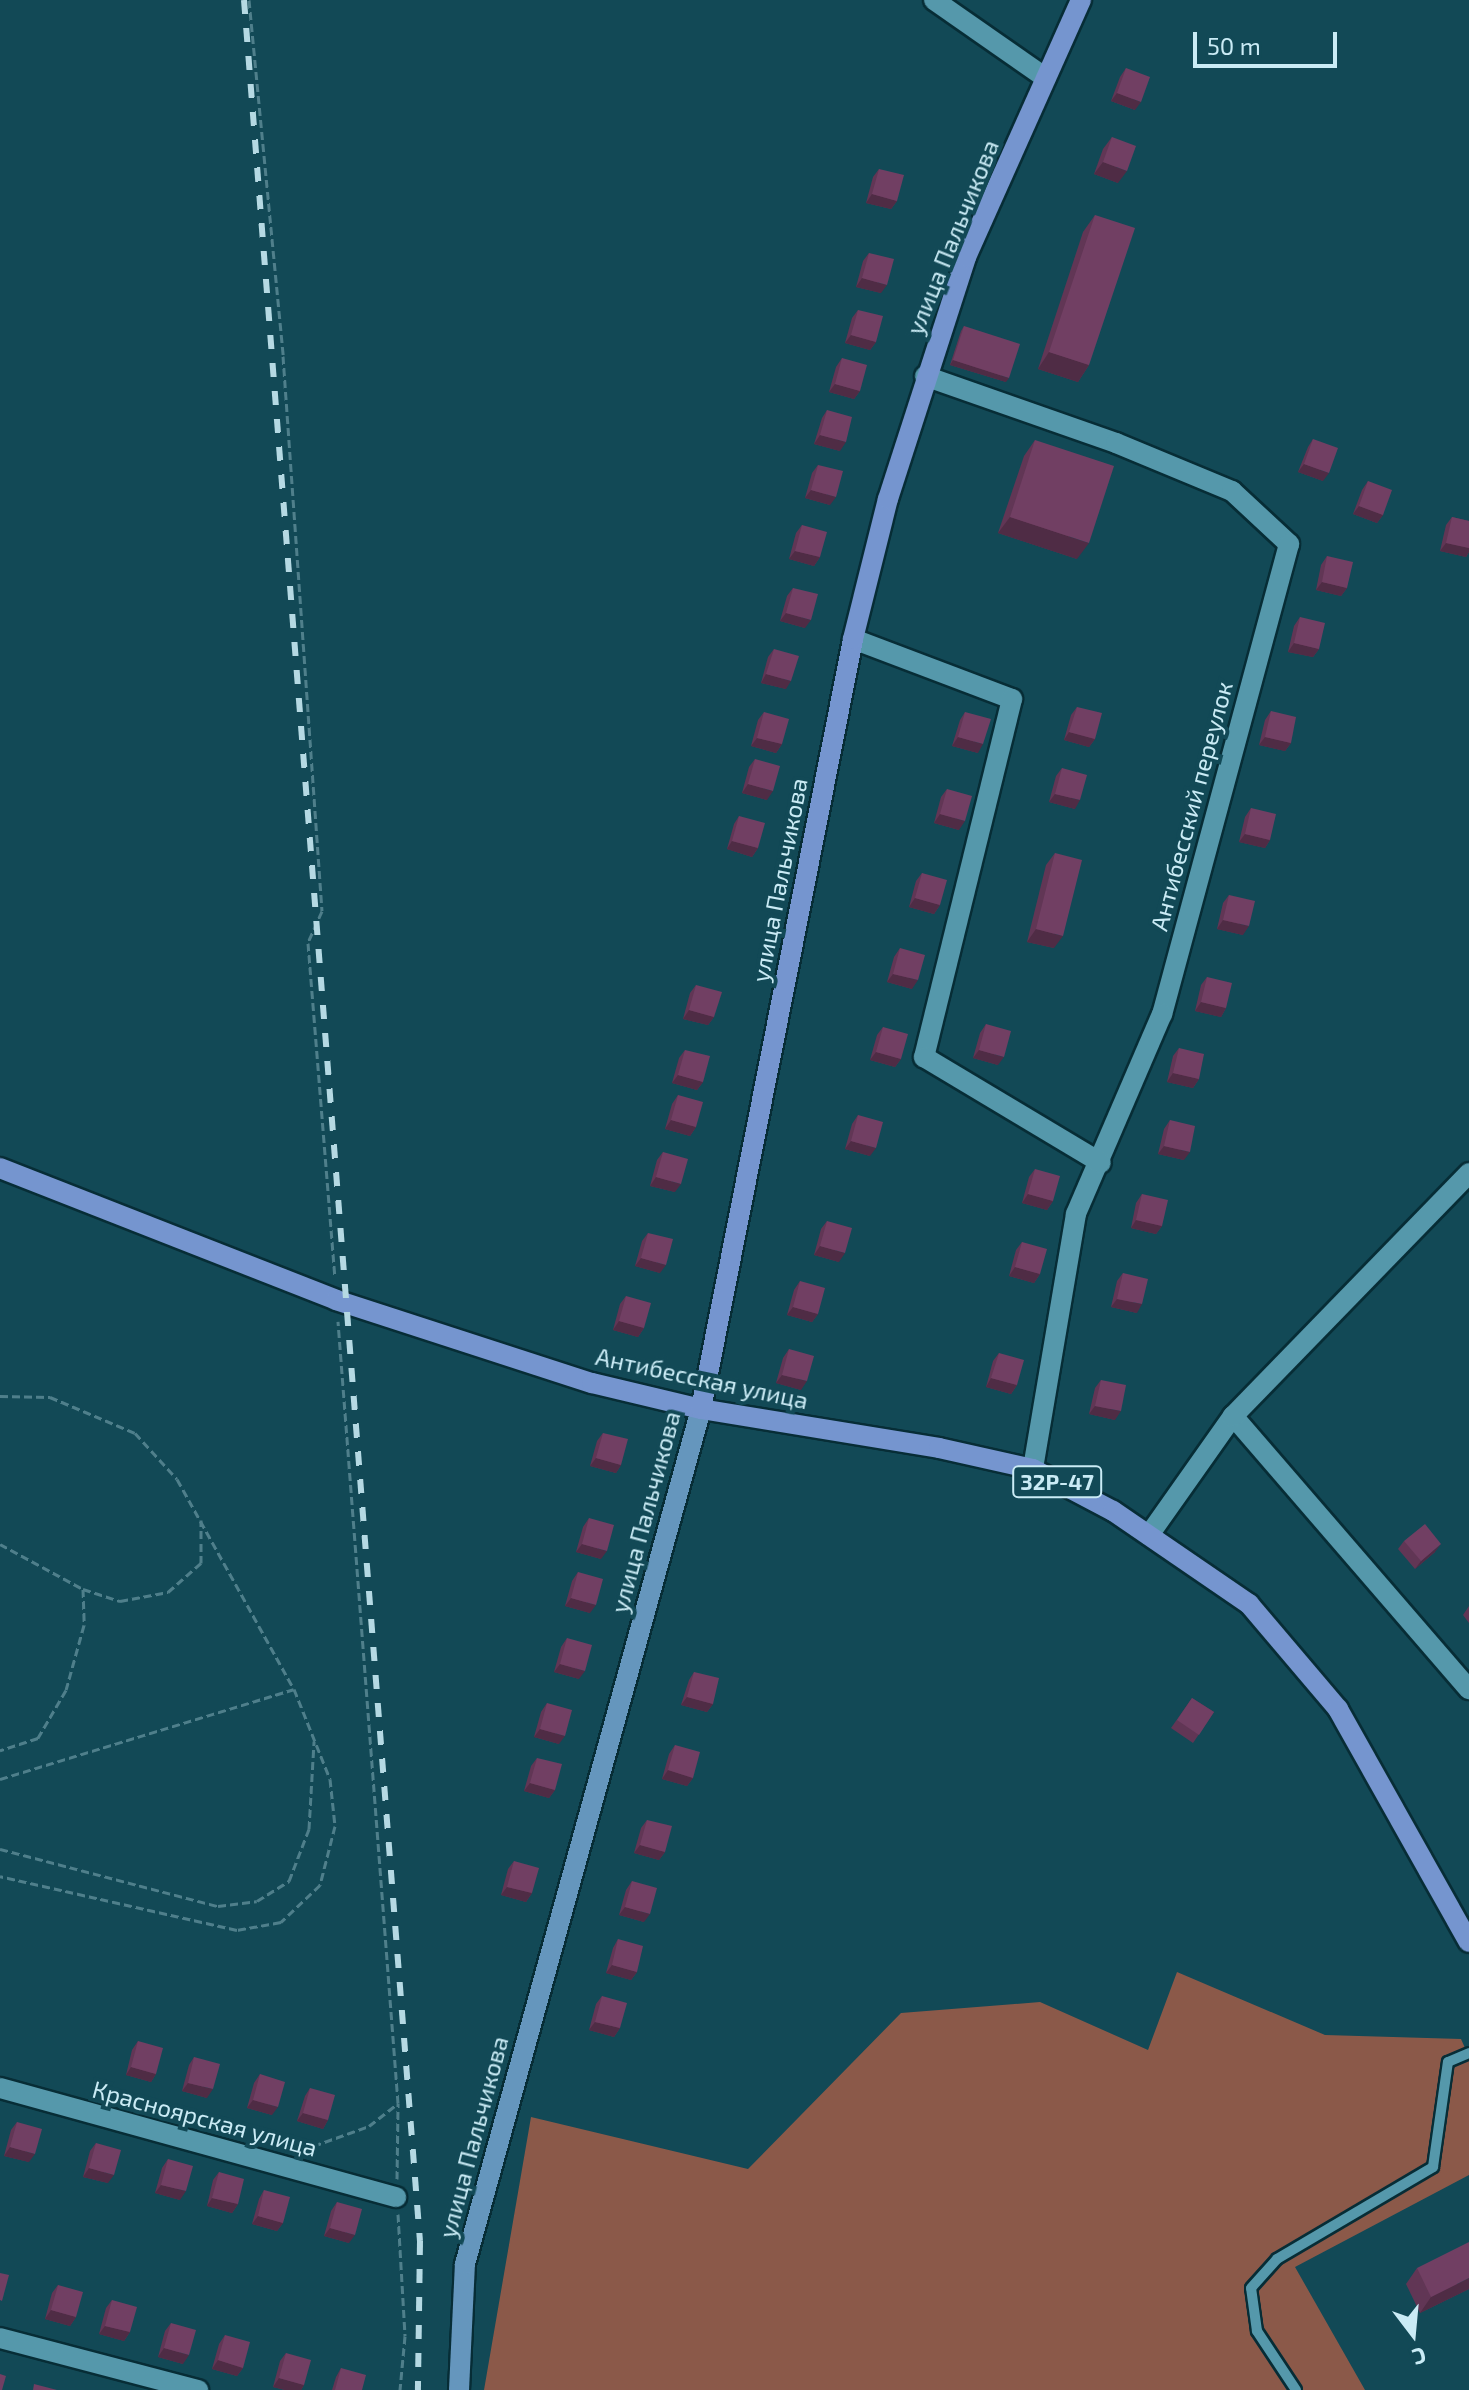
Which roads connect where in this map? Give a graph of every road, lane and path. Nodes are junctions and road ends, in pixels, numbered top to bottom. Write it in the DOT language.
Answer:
graph roads {
  1 [pos="249,0"];
  2 [pos="934,0"];
  3 [pos="1081,0"];
  4 [pos="1046,78"];
  5 [pos="925,376"];
  6 [pos="853,639"];
  7 [pos="1101,1163"];
  8 [pos="0,1168"];
  9 [pos="1469,1173"];
  10 [pos="336,1300"];
  11 [pos="0,1396"];
  12 [pos="701,1409"];
  13 [pos="1233,1416"];
  14 [pos="1033,1469"];
  15 [pos="201,1516"];
  16 [pos="1149,1535"];
  17 [pos="0,1544"];
  18 [pos="83,1589"];
  19 [pos="294,1689"];
  20 [pos="1469,1689"];
  21 [pos="314,1737"];
  22 [pos="0,1750"];
  23 [pos="0,1779"];
  24 [pos="0,1849"];
  25 [pos="0,1876"];
  26 [pos="1469,1942"];
  27 [pos="1469,2053"];
  28 [pos="0,2088"];
  29 [pos="398,2103"];
  30 [pos="270,2163"];
  31 [pos="396,2197"];
  32 [pos="0,2338"];
  33 [pos="198,2390"];
  34 [pos="400,2390"];
  35 [pos="459,2390"];
  36 [pos="1296,2390"];
  1 -- 10 [label="path, улица Пальчикова"];
  2 -- 4 [label="street"];
  3 -- 4 [label="main road, улица Пальчикова"];
  4 -- 5 [label="main road, улица Пальчикова"];
  5 -- 6 [label="main road, улица Пальчикова"];
  5 -- 7 [label="street, Антибесский переулок"];
  6 -- 7 [label="street"];
  6 -- 12 [label="main road, улица Пальчикова"];
  7 -- 14 [label="street, Антибесский переулок"];
  8 -- 10 [label="main road, Антибесская улица"];
  9 -- 13 [label="street"];
  10 -- 12 [label="main road, Антибесская улица"];
  10 -- 29 [label="path, улица Пальчикова"];
  11 -- 15 [label="path"];
  12 -- 14 [label="main road, Антибесская улица / 32Р-47"];
  12 -- 35 [label="street, улица Пальчикова"];
  13 -- 16 [label="street"];
  13 -- 20 [label="street"];
  14 -- 16 [label="main road, Антибесская улица / 32Р-47"];
  15 -- 18 [label="path"];
  15 -- 19 [label="path"];
  16 -- 26 [label="main road, Антибесская улица / 32Р-47"];
  17 -- 18 [label="path"];
  18 -- 22 [label="path"];
  19 -- 21 [label="path"];
  19 -- 23 [label="path"];
  21 -- 24 [label="path"];
  21 -- 25 [label="path"];
  27 -- 36 [label="lane"];
  28 -- 30 [label="street, Красноярская улица"];
  29 -- 30 [label="path"];
  29 -- 31 [label="path, улица Пальчикова"];
  30 -- 31 [label="street, Красноярская улица"];
  31 -- 34 [label="path, улица Пальчикова"];
  32 -- 33 [label="street"];
}
